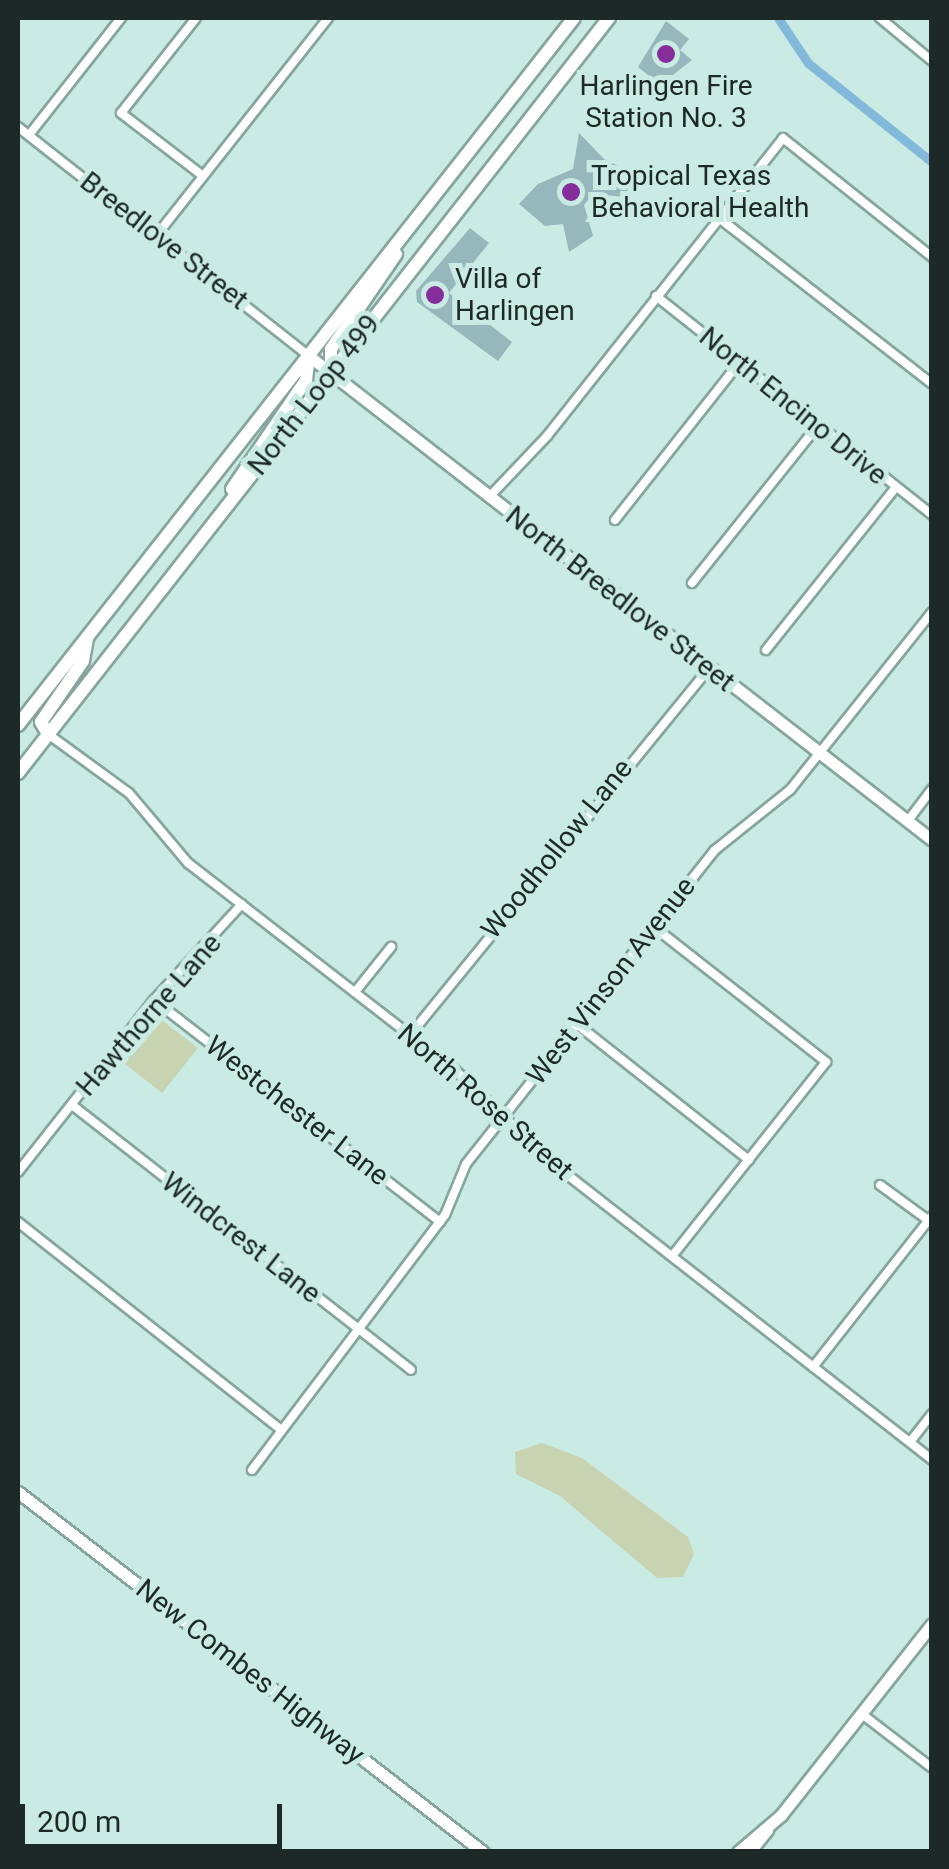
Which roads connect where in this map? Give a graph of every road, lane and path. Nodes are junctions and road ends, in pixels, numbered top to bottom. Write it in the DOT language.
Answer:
graph roads {
  1 [pos="121,18"];
  2 [pos="196,18"];
  3 [pos="328,18"];
  4 [pos="574,18"];
  5 [pos="880,18"];
  6 [pos="602,20"];
  7 [pos="932,61"];
  8 [pos="18,126"];
  9 [pos="29,136"];
  10 [pos="203,176"];
  11 [pos="720,218"];
  12 [pos="414,221"];
  13 [pos="156,236"];
  14 [pos="932,257"];
  15 [pos="656,296"];
  16 [pos="309,356"];
  17 [pos="739,363"];
  18 [pos="331,373"];
  19 [pos="932,384"];
  20 [pos="818,425"];
  21 [pos="896,488"];
  22 [pos="488,497"];
  23 [pos="221,514"];
  24 [pos="932,515"];
  25 [pos="615,520"];
  26 [pos="692,583"];
  27 [pos="932,612"];
  28 [pos="88,636"];
  29 [pos="766,650"];
  30 [pos="709,669"];
  31 [pos="18,725"];
  32 [pos="48,734"];
  33 [pos="819,754"];
  34 [pos="18,772"];
  35 [pos="932,790"];
  36 [pos="907,822"];
  37 [pos="932,840"];
  38 [pos="242,904"];
  39 [pos="654,927"];
  40 [pos="390,947"];
  41 [pos="355,992"];
  42 [pos="154,1000"];
  43 [pos="578,1024"];
  44 [pos="410,1035"];
  45 [pos="72,1105"];
  46 [pos="504,1117"];
  47 [pos="749,1160"];
  48 [pos="18,1172"];
  49 [pos="880,1185"];
  50 [pos="930,1220"];
  51 [pos="18,1222"];
  52 [pos="440,1222"];
  53 [pos="672,1256"];
  54 [pos="356,1328"];
  55 [pos="813,1367"];
  56 [pos="411,1370"];
  57 [pos="932,1414"];
  58 [pos="278,1428"];
  59 [pos="910,1442"];
  60 [pos="932,1460"];
  61 [pos="252,1470"];
  62 [pos="18,1492"];
  63 [pos="932,1624"];
  64 [pos="862,1714"];
  65 [pos="932,1768"];
  66 [pos="781,1815"];
  67 [pos="480,1850"];
  68 [pos="738,1852"];
  69 [pos="752,1852"];
  1 -- 9 [label="street"];
  2 -- 10 [label="street"];
  3 -- 10 [label="street"];
  4 -- 12 [label="main road, North Loop 499"];
  5 -- 7 [label="street"];
  6 -- 18 [label="main road, North Loop 499"];
  8 -- 9 [label="street, Breedlove Street"];
  9 -- 13 [label="street, Breedlove Street"];
  10 -- 13 [label="street"];
  11 -- 14 [label="street"];
  11 -- 15 [label="street"];
  11 -- 19 [label="street"];
  12 -- 16 [label="main road, North Loop 499"];
  12 -- 18 [label="main road"];
  13 -- 16 [label="street, Breedlove Street"];
  15 -- 17 [label="street, North Encino Drive"];
  15 -- 22 [label="street"];
  16 -- 18 [label="street, North Breedlove Street"];
  16 -- 23 [label="main road"];
  16 -- 28 [label="main road, North Loop 499"];
  17 -- 20 [label="street, North Encino Drive"];
  17 -- 25 [label="street"];
  18 -- 22 [label="street, North Breedlove Street"];
  18 -- 23 [label="main road, North Loop 499"];
  20 -- 21 [label="street, North Encino Drive"];
  20 -- 26 [label="street"];
  21 -- 24 [label="street, North Encino Drive"];
  21 -- 29 [label="street"];
  22 -- 30 [label="street, North Breedlove Street"];
  23 -- 32 [label="main road, North Loop 499"];
  27 -- 33 [label="street, West Vinson Avenue"];
  28 -- 31 [label="main road, North Loop 499"];
  28 -- 32 [label="main road"];
  30 -- 33 [label="street, North Breedlove Street"];
  30 -- 44 [label="street, Woodhollow Lane"];
  32 -- 34 [label="main road, North Loop 499"];
  32 -- 38 [label="street, North Rose Street"];
  33 -- 36 [label="street, North Breedlove Street"];
  33 -- 39 [label="street, West Vinson Avenue"];
  35 -- 36 [label="street"];
  36 -- 37 [label="street, North Breedlove Street"];
  38 -- 41 [label="street, North Rose Street"];
  38 -- 42 [label="street, Hawthorne Lane"];
  39 -- 43 [label="street, West Vinson Avenue"];
  39 -- 47 [label="street"];
  40 -- 41 [label="street"];
  41 -- 44 [label="street, North Rose Street"];
  42 -- 45 [label="street, Hawthorne Lane"];
  42 -- 52 [label="street, Westchester Lane"];
  43 -- 46 [label="street, West Vinson Avenue"];
  43 -- 47 [label="street"];
  44 -- 46 [label="street, North Rose Street"];
  45 -- 48 [label="street, Hawthorne Lane"];
  45 -- 54 [label="street, Windcrest Lane"];
  46 -- 52 [label="street, West Vinson Avenue"];
  46 -- 53 [label="street, North Rose Street"];
  47 -- 53 [label="street"];
  49 -- 50 [label="street"];
  50 -- 55 [label="street"];
  51 -- 58 [label="street"];
  52 -- 54 [label="street, West Vinson Avenue"];
  53 -- 55 [label="street, North Rose Street"];
  54 -- 56 [label="street, Windcrest Lane"];
  54 -- 58 [label="street, West Vinson Avenue"];
  55 -- 59 [label="street, North Rose Street"];
  57 -- 59 [label="street"];
  58 -- 61 [label="street, West Vinson Avenue"];
  59 -- 60 [label="street, North Rose Street"];
  62 -- 67 [label="street, New Combes Highway"];
  63 -- 64 [label="street"];
  64 -- 65 [label="street"];
  64 -- 66 [label="street"];
  66 -- 68 [label="street"];
  66 -- 69 [label="street"];
}
